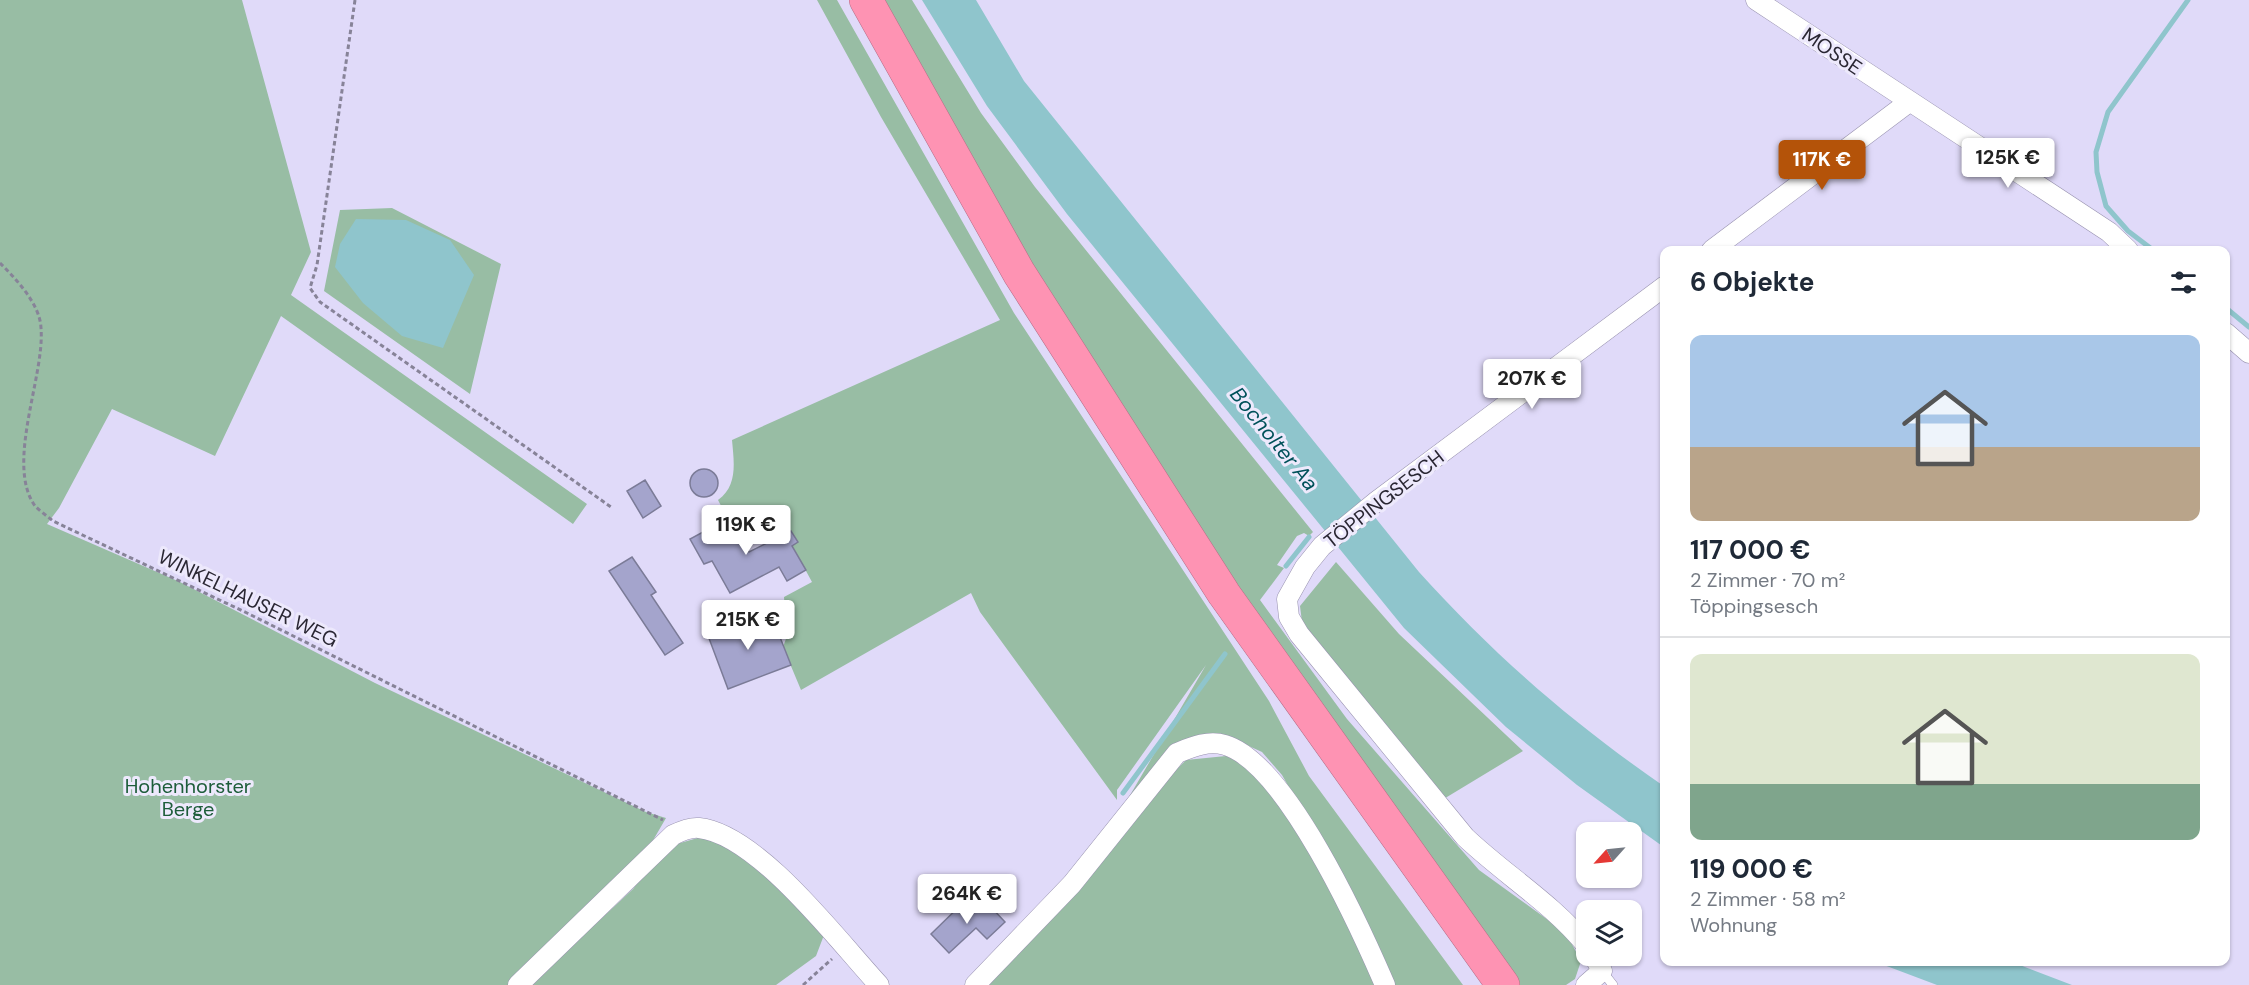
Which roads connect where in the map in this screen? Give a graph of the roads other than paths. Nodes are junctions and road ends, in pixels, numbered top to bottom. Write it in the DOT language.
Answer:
graph roads {
  1 [pos="852,0"];
  2 [pos="866,0"];
  3 [pos="1756,0"];
  4 [pos="1910,102"];
  5 [pos="1717,246"];
  6 [pos="2124,246"];
  7 [pos="1660,290"];
  8 [pos="2230,336"];
  9 [pos="2249,353"];
  10 [pos="1576,934"];
  11 [pos="1603,970"];
  12 [pos="518,985"];
  13 [pos="879,985"];
  14 [pos="975,985"];
  15 [pos="1386,985"];
  16 [pos="1486,985"];
  17 [pos="1503,985"];
  18 [pos="1586,985"];
  1 -- 16 [label="highway"];
  2 -- 17 [label="highway"];
  3 -- 4 [label="street, MOSSE"];
  4 -- 5 [label="street"];
  4 -- 6 [label="street"];
  7 -- 10 [label="street, TÖPPINGSESCH"];
  8 -- 9 [label="street"];
  11 -- 18 [label="street"];
  12 -- 13 [label="street"];
  14 -- 15 [label="street"];
}
